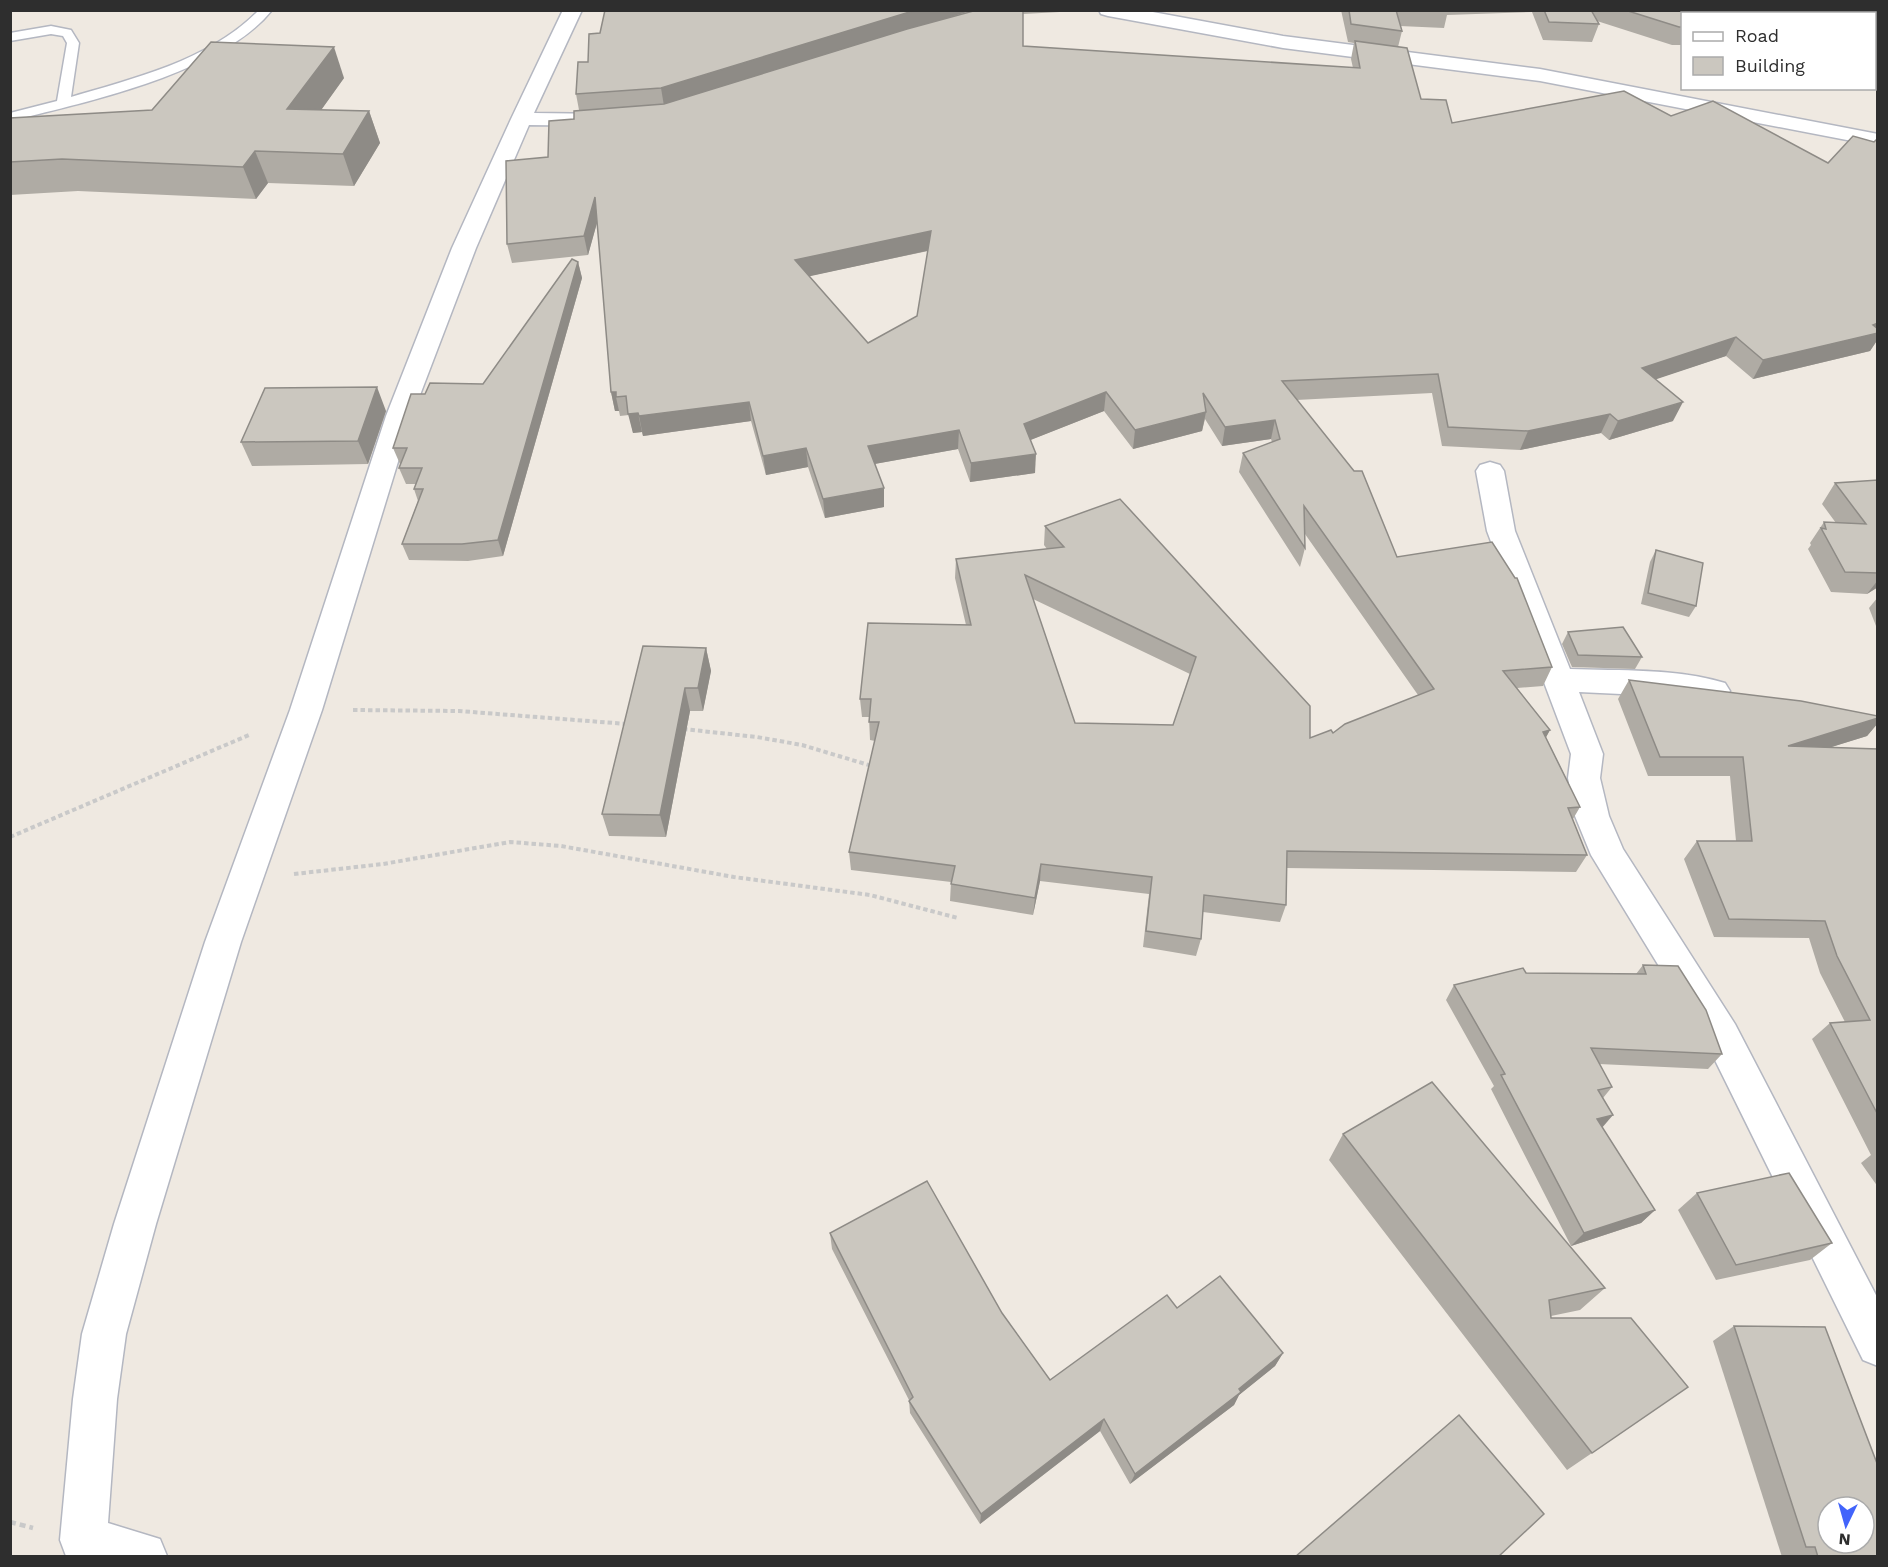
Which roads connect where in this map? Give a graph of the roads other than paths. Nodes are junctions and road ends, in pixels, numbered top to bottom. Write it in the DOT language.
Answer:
graph roads {
  1 [pos="266,10"];
  2 [pos="573,10"];
  3 [pos="1108,10"];
  4 [pos="10,37"];
  5 [pos="63,104"];
  6 [pos="10,117"];
  7 [pos="630,118"];
  8 [pos="521,119"];
  9 [pos="1878,140"];
  10 [pos="1490,471"];
  11 [pos="1560,680"];
  12 [pos="1747,697"];
  13 [pos="1867,1301"];
  14 [pos="1878,1345"];
  15 [pos="83,1548"];
  16 [pos="143,1557"];
  1 -- 5 [label="lane"];
  2 -- 8 [label="street"];
  3 -- 9 [label="street"];
  4 -- 5 [label="lane"];
  5 -- 6 [label="lane"];
  7 -- 8 [label="street"];
  8 -- 15 [label="street"];
  10 -- 11 [label="street"];
  11 -- 12 [label="street"];
  11 -- 13 [label="street"];
  13 -- 14 [label="street"];
  15 -- 16 [label="street"];
}
